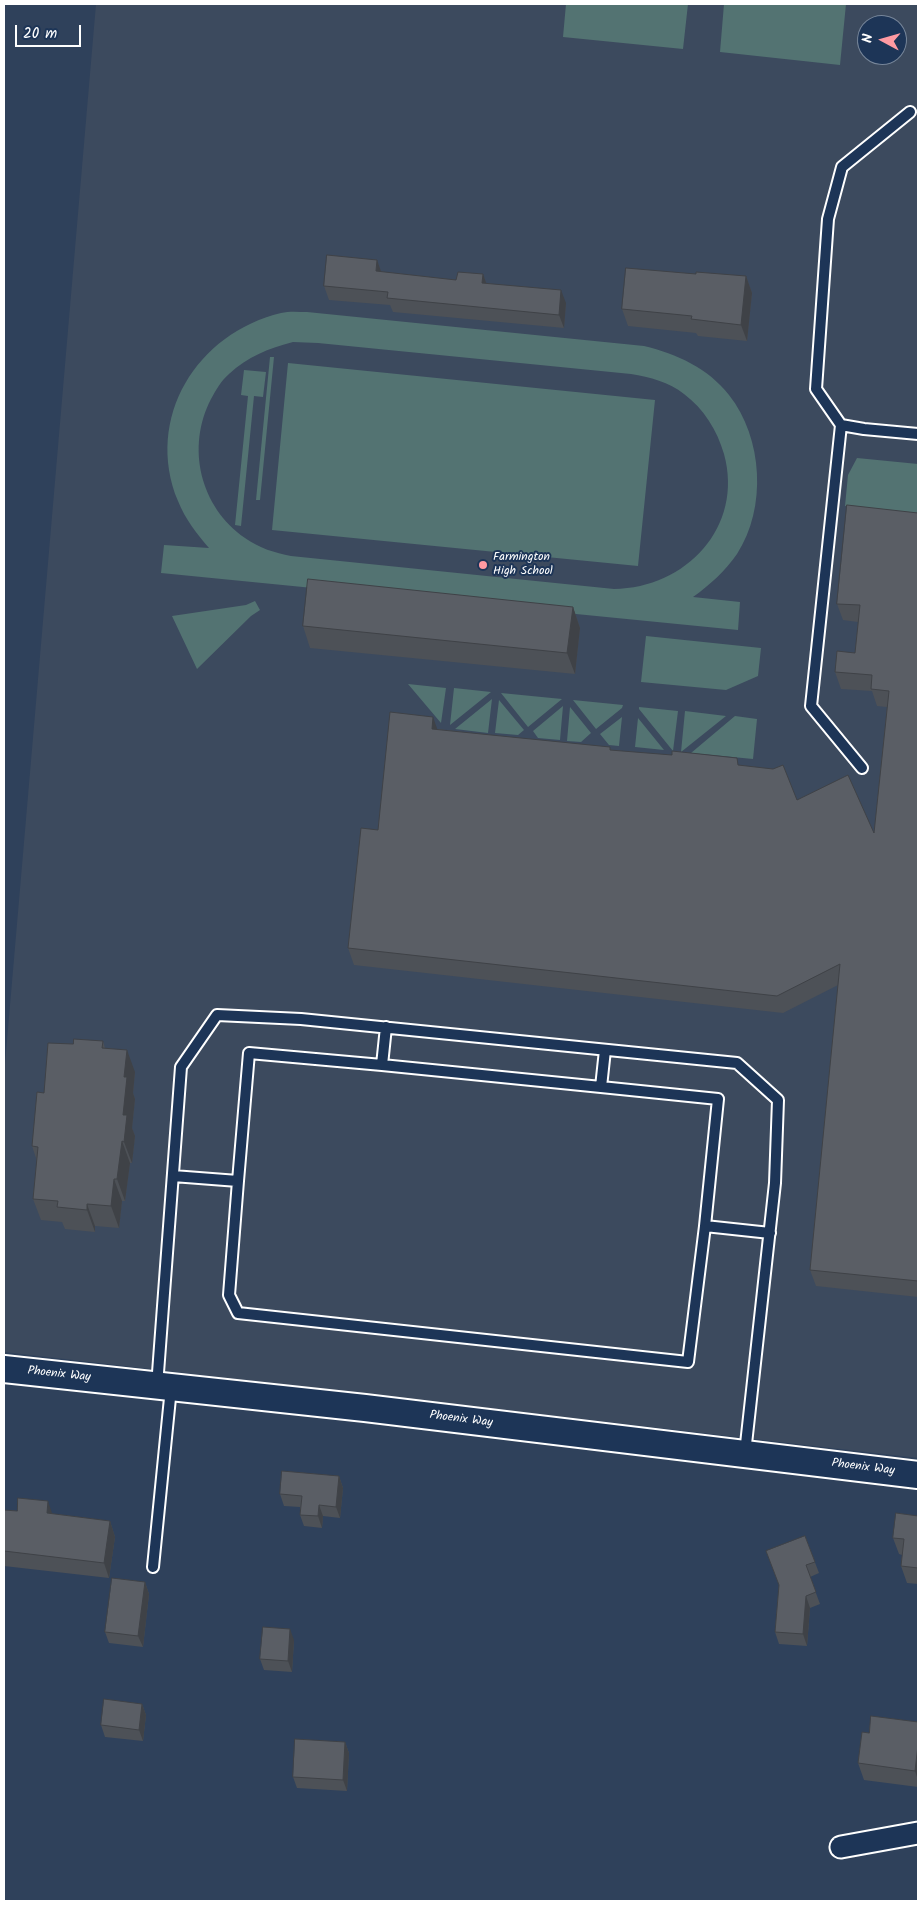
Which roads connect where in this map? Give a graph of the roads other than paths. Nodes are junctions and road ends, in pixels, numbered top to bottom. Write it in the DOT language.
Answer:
graph roads {
  1 [pos="910,112"];
  2 [pos="841,425"];
  3 [pos="918,434"];
  4 [pos="862,768"];
  5 [pos="386,1027"];
  6 [pos="605,1050"];
  7 [pos="382,1065"];
  8 [pos="601,1087"];
  9 [pos="173,1176"];
  10 [pos="238,1181"];
  11 [pos="706,1226"];
  12 [pos="770,1233"];
  13 [pos="4,1369"];
  14 [pos="164,1386"];
  15 [pos="745,1454"];
  16 [pos="918,1475"];
  17 [pos="153,1567"];
  18 [pos="918,1833"];
  19 [pos="841,1847"];
  1 -- 2 [label="lane"];
  2 -- 3 [label="lane"];
  2 -- 4 [label="lane"];
  5 -- 6 [label="lane"];
  5 -- 7 [label="lane"];
  5 -- 9 [label="lane"];
  6 -- 8 [label="lane"];
  6 -- 12 [label="lane"];
  7 -- 8 [label="lane"];
  7 -- 10 [label="lane"];
  8 -- 11 [label="lane"];
  9 -- 10 [label="lane"];
  9 -- 14 [label="lane"];
  10 -- 11 [label="lane"];
  11 -- 12 [label="lane"];
  12 -- 15 [label="lane"];
  13 -- 14 [label="street, Phoenix Way"];
  14 -- 15 [label="street, Phoenix Way"];
  14 -- 17 [label="lane"];
  15 -- 16 [label="street, Phoenix Way"];
  18 -- 19 [label="street"];
}
